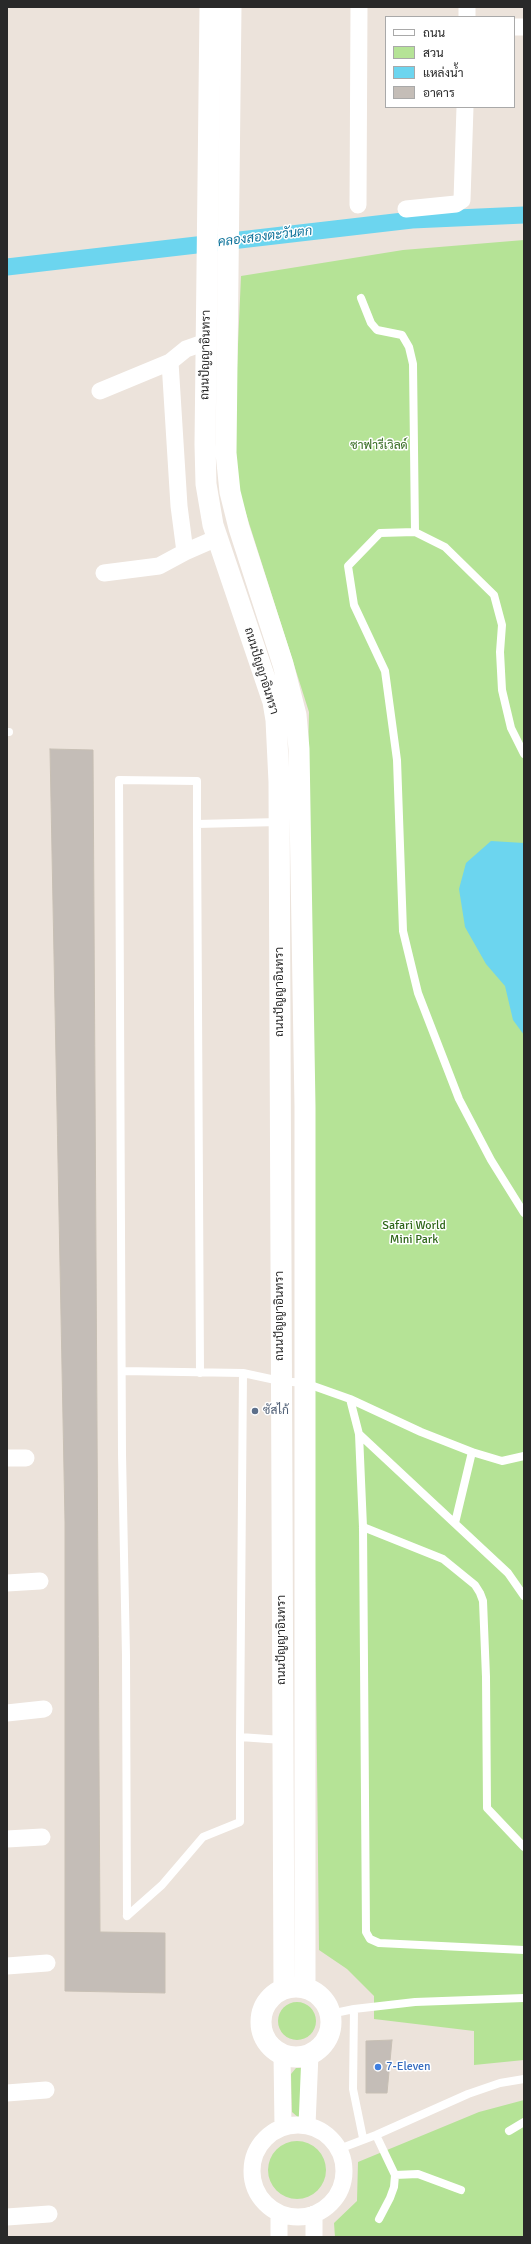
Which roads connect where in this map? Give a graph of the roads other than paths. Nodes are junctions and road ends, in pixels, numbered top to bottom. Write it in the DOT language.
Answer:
graph roads {
  1 [pos="210,7"];
  2 [pos="231,7"];
  3 [pos="359,7"];
  4 [pos="465,108"];
  5 [pos="358,205"];
  6 [pos="406,209"];
  7 [pos="207,251"];
  8 [pos="228,251"];
  9 [pos="361,298"];
  10 [pos="206,342"];
  11 [pos="170,362"];
  12 [pos="100,391"];
  13 [pos="415,532"];
  14 [pos="217,538"];
  15 [pos="186,552"];
  16 [pos="104,573"];
  17 [pos="524,754"];
  18 [pos="290,822"];
  19 [pos="197,824"];
  20 [pos="524,1213"];
  21 [pos="122,1371"];
  22 [pos="200,1373"];
  23 [pos="243,1373"];
  24 [pos="280,1381"];
  25 [pos="305,1383"];
  26 [pos="350,1399"];
  27 [pos="359,1434"];
  28 [pos="472,1452"];
  29 [pos="524,1456"];
  30 [pos="7,1458"];
  31 [pos="26,1458"];
  32 [pos="455,1523"];
  33 [pos="363,1527"];
  34 [pos="40,1581"];
  35 [pos="7,1583"];
  36 [pos="524,1593"];
  37 [pos="44,1709"];
  38 [pos="7,1713"];
  39 [pos="240,1738"];
  40 [pos="293,1740"];
  41 [pos="42,1837"];
  42 [pos="7,1839"];
  43 [pos="524,1846"];
  44 [pos="524,1950"];
  45 [pos="47,1963"];
  46 [pos="7,1966"];
  47 [pos="284,1988"];
  48 [pos="306,1988"];
  49 [pos="524,1998"];
  50 [pos="354,2009"];
  51 [pos="330,2014"];
  52 [pos="310,2054"];
  53 [pos="282,2055"];
  54 [pos="524,2079"];
  55 [pos="46,2090"];
  56 [pos="7,2093"];
  57 [pos="524,2122"];
  58 [pos="307,2125"];
  59 [pos="283,2127"];
  60 [pos="510,2131"];
  61 [pos="376,2135"];
  62 [pos="363,2138"];
  63 [pos="339,2149"];
  64 [pos="394,2175"];
  65 [pos="461,2190"];
  66 [pos="279,2213"];
  67 [pos="49,2214"];
  68 [pos="314,2214"];
  69 [pos="7,2217"];
  70 [pos="378,2219"];
  71 [pos="279,2237"];
  72 [pos="314,2237"];
  1 -- 7 [label="street, ถนนปัญญาอินทรา"];
  2 -- 8 [label="street, ถนนปัญญาอินทรา"];
  3 -- 5 [label="street"];
  4 -- 6 [label="street"];
  7 -- 8 [label="street"];
  7 -- 10 [label="street, ถนนปัญญาอินทรา"];
  8 -- 18 [label="street, ถนนปัญญาอินทรา"];
  9 -- 13 [label="lane"];
  10 -- 11 [label="street"];
  10 -- 14 [label="street, ถนนปัญญาอินทรา"];
  11 -- 12 [label="street"];
  11 -- 15 [label="street"];
  13 -- 17 [label="lane"];
  13 -- 20 [label="lane"];
  14 -- 15 [label="street"];
  14 -- 18 [label="street, ถนนปัญญาอินทรา"];
  15 -- 16 [label="street"];
  18 -- 19 [label="lane"];
  18 -- 24 [label="street, ถนนปัญญาอินทรา"];
  18 -- 25 [label="street, ถนนปัญญาอินทรา"];
  19 -- 21 [label="lane"];
  19 -- 22 [label="lane"];
  21 -- 22 [label="lane"];
  21 -- 39 [label="lane"];
  22 -- 23 [label="lane"];
  23 -- 24 [label="lane"];
  23 -- 39 [label="lane"];
  24 -- 25 [label="lane"];
  24 -- 40 [label="street, ถนนปัญญาอินทรา"];
  25 -- 26 [label="lane"];
  25 -- 40 [label="street, ถนนปัญญาอินทรา"];
  26 -- 27 [label="lane"];
  26 -- 28 [label="lane"];
  27 -- 32 [label="lane"];
  27 -- 33 [label="lane"];
  28 -- 29 [label="lane"];
  28 -- 32 [label="lane"];
  30 -- 31 [label="street"];
  32 -- 36 [label="lane"];
  33 -- 43 [label="lane"];
  33 -- 44 [label="lane"];
  34 -- 35 [label="street"];
  37 -- 38 [label="street"];
  39 -- 40 [label="lane"];
  40 -- 47 [label="street, ถนนปัญญาอินทรา"];
  40 -- 48 [label="street, ถนนปัญญาอินทรา"];
  41 -- 42 [label="street"];
  45 -- 46 [label="street"];
  47 -- 48 [label="street"];
  47 -- 53 [label="street"];
  48 -- 51 [label="street"];
  49 -- 50 [label="lane"];
  50 -- 51 [label="lane"];
  50 -- 62 [label="lane"];
  51 -- 52 [label="street"];
  52 -- 53 [label="street"];
  52 -- 58 [label="street"];
  53 -- 59 [label="street"];
  54 -- 61 [label="lane"];
  55 -- 56 [label="street"];
  57 -- 60 [label="lane"];
  58 -- 59 [label="street"];
  58 -- 63 [label="street"];
  59 -- 66 [label="street"];
  61 -- 62 [label="lane"];
  61 -- 64 [label="lane"];
  62 -- 63 [label="lane"];
  63 -- 68 [label="street"];
  64 -- 65 [label="lane"];
  64 -- 70 [label="lane"];
  66 -- 68 [label="street"];
  66 -- 71 [label="street"];
  67 -- 69 [label="street"];
  68 -- 72 [label="street"];
}
